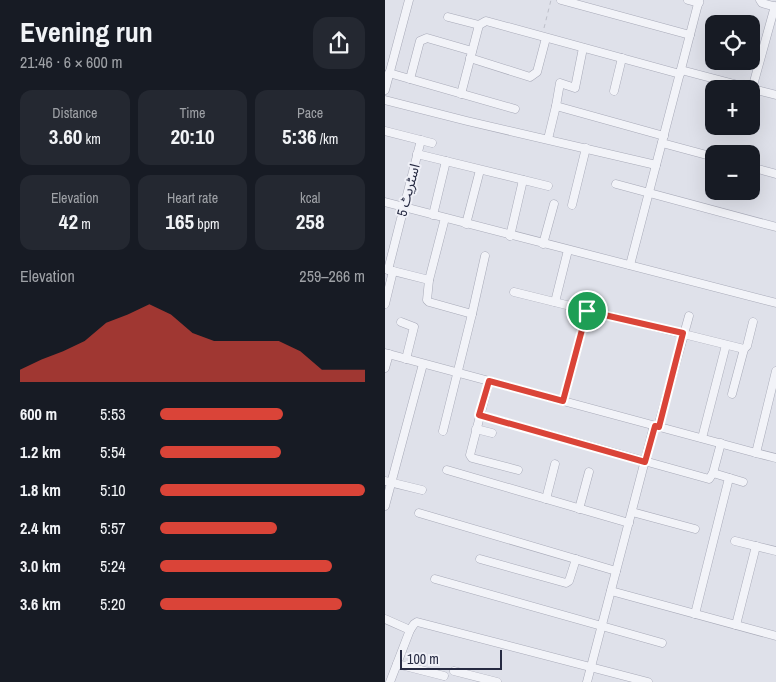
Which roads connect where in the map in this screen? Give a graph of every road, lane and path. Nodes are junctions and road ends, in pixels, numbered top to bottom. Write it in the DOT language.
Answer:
graph roads {
  1 [pos="409,0"];
  2 [pos="551,0"];
  3 [pos="561,0"];
  4 [pos="600,0"];
  5 [pos="688,0"];
  6 [pos="760,0"];
  7 [pos="699,2"];
  8 [pos="775,6"];
  9 [pos="598,9"];
  10 [pos="449,17"];
  11 [pos="479,25"];
  12 [pos="690,35"];
  13 [pos="544,37"];
  14 [pos="583,48"];
  15 [pos="471,55"];
  16 [pos="622,58"];
  17 [pos="681,72"];
  18 [pos="389,73"];
  19 [pos="410,80"];
  20 [pos="715,80"];
  21 [pos="755,80"];
  22 [pos="385,90"];
  23 [pos="614,91"];
  24 [pos="760,91"];
  25 [pos="461,94"];
  26 [pos="776,95"];
  27 [pos="385,100"];
  28 [pos="556,106"];
  29 [pos="515,110"];
  30 [pos="385,131"];
  31 [pos="548,139"];
  32 [pos="663,139"];
  33 [pos="421,140"];
  34 [pos="433,143"];
  35 [pos="586,148"];
  36 [pos="417,154"];
  37 [pos="705,154"];
  38 [pos="446,161"];
  39 [pos="656,165"];
  40 [pos="776,165"];
  41 [pos="760,169"];
  42 [pos="480,170"];
  43 [pos="775,173"];
  44 [pos="523,180"];
  45 [pos="616,184"];
  46 [pos="547,186"];
  47 [pos="649,193"];
  48 [pos="385,202"];
  49 [pos="554,204"];
  50 [pos="571,205"];
  51 [pos="403,207"];
  52 [pos="433,215"];
  53 [pos="445,218"];
  54 [pos="466,224"];
  55 [pos="776,227"];
  56 [pos="510,236"];
  57 [pos="543,244"];
  58 [pos="567,250"];
  59 [pos="485,256"];
  60 [pos="630,265"];
  61 [pos="389,270"];
  62 [pos="429,280"];
  63 [pos="514,292"];
  64 [pos="555,302"];
  65 [pos="776,303"];
  66 [pos="385,304"];
  67 [pos="587,311"];
  68 [pos="473,314"];
  69 [pos="689,316"];
  70 [pos="401,322"];
  71 [pos="753,322"];
  72 [pos="683,333"];
  73 [pos="726,344"];
  74 [pos="744,349"];
  75 [pos="387,354"];
  76 [pos="406,359"];
  77 [pos="423,364"];
  78 [pos="385,368"];
  79 [pos="776,371"];
  80 [pos="457,373"];
  81 [pos="489,381"];
  82 [pos="732,394"];
  83 [pos="563,401"];
  84 [pos="479,415"];
  85 [pos="657,426"];
  86 [pos="476,429"];
  87 [pos="443,431"];
  88 [pos="492,433"];
  89 [pos="702,438"];
  90 [pos="721,443"];
  91 [pos="756,452"];
  92 [pos="776,458"];
  93 [pos="645,462"];
  94 [pos="555,464"];
  95 [pos="447,470"];
  96 [pos="518,470"];
  97 [pos="589,472"];
  98 [pos="713,473"];
  99 [pos="729,478"];
  100 [pos="388,482"];
  101 [pos="743,482"];
  102 [pos="422,490"];
  103 [pos="546,498"];
  104 [pos="385,506"];
  105 [pos="579,508"];
  106 [pos="632,512"];
  107 [pos="419,513"];
  108 [pos="629,523"];
  109 [pos="695,529"];
  110 [pos="735,541"];
  111 [pos="756,546"];
  112 [pos="776,551"];
  113 [pos="480,559"];
  114 [pos="576,559"];
  115 [pos="616,571"];
  116 [pos="435,579"];
  117 [pos="611,591"];
  118 [pos="695,614"];
  119 [pos="385,619"];
  120 [pos="736,625"];
  121 [pos="601,626"];
  122 [pos="410,630"];
  123 [pos="776,636"];
  124 [pos="663,643"];
  125 [pos="397,664"];
  126 [pos="591,668"];
  127 [pos="454,671"];
  128 [pos="444,676"];
  129 [pos="390,682"];
  130 [pos="497,682"];
  131 [pos="587,682"];
  132 [pos="648,682"];
  1 -- 18 [label="street"];
  2 -- 13 [label="path"];
  3 -- 9 [label="street"];
  4 -- 9 [label="street"];
  5 -- 7 [label="street"];
  6 -- 8 [label="street"];
  7 -- 12 [label="street"];
  8 -- 21 [label="street"];
  9 -- 12 [label="street"];
  10 -- 11 [label="street"];
  11 -- 13 [label="street"];
  11 -- 15 [label="street"];
  12 -- 17 [label="street"];
  13 -- 14 [label="street"];
  13 -- 15 [label="street"];
  14 -- 16 [label="street"];
  14 -- 28 [label="street"];
  15 -- 19 [label="street"];
  15 -- 25 [label="street"];
  16 -- 17 [label="street"];
  16 -- 23 [label="street"];
  17 -- 20 [label="street"];
  17 -- 32 [label="street"];
  18 -- 19 [label="street"];
  18 -- 22 [label="street"];
  19 -- 25 [label="street"];
  24 -- 26 [label="street"];
  25 -- 29 [label="street"];
  27 -- 31 [label="street"];
  28 -- 31 [label="street"];
  28 -- 32 [label="street"];
  30 -- 33 [label="street"];
  31 -- 35 [label="street"];
  32 -- 37 [label="street"];
  32 -- 39 [label="street"];
  33 -- 34 [label="street"];
  33 -- 36 [label="street, اسٹریٹ 5"];
  35 -- 39 [label="street"];
  35 -- 50 [label="street"];
  36 -- 38 [label="street"];
  36 -- 51 [label="street, اسٹریٹ 5"];
  38 -- 42 [label="street"];
  38 -- 52 [label="street"];
  39 -- 47 [label="street"];
  40 -- 43 [label="street"];
  41 -- 43 [label="street"];
  42 -- 44 [label="street"];
  42 -- 54 [label="street"];
  44 -- 46 [label="street"];
  44 -- 56 [label="street"];
  45 -- 47 [label="street"];
  47 -- 55 [label="street"];
  47 -- 60 [label="street"];
  48 -- 51 [label="street"];
  49 -- 57 [label="street"];
  51 -- 52 [label="street"];
  51 -- 61 [label="street, اسٹریٹ 5"];
  52 -- 53 [label="street"];
  53 -- 54 [label="street"];
  53 -- 62 [label="street"];
  54 -- 56 [label="street"];
  56 -- 57 [label="street"];
  57 -- 58 [label="street"];
  58 -- 60 [label="street"];
  58 -- 64 [label="street"];
  59 -- 68 [label="street"];
  60 -- 65 [label="street"];
  61 -- 62 [label="street"];
  61 -- 66 [label="street, اسٹریٹ 5"];
  62 -- 68 [label="street"];
  63 -- 64 [label="street"];
  64 -- 67 [label="street"];
  67 -- 72 [label="street"];
  67 -- 83 [label="street"];
  68 -- 80 [label="street"];
  69 -- 72 [label="street"];
  70 -- 76 [label="street"];
  71 -- 74 [label="street"];
  72 -- 73 [label="street"];
  72 -- 85 [label="street"];
  73 -- 74 [label="street"];
  73 -- 89 [label="street"];
  74 -- 82 [label="street"];
  75 -- 76 [label="street"];
  75 -- 78 [label="street"];
  76 -- 77 [label="street"];
  77 -- 80 [label="street"];
  77 -- 100 [label="street"];
  79 -- 91 [label="street"];
  80 -- 81 [label="street"];
  80 -- 87 [label="street"];
  81 -- 83 [label="street"];
  81 -- 84 [label="street"];
  83 -- 85 [label="street"];
  84 -- 86 [label="street"];
  84 -- 93 [label="street"];
  85 -- 89 [label="street"];
  85 -- 93 [label="street"];
  86 -- 88 [label="street"];
  86 -- 96 [label="street"];
  89 -- 90 [label="street"];
  90 -- 91 [label="street"];
  90 -- 98 [label="street"];
  91 -- 92 [label="street"];
  93 -- 98 [label="street"];
  93 -- 106 [label="street"];
  94 -- 103 [label="street"];
  95 -- 103 [label="street"];
  97 -- 105 [label="street"];
  98 -- 99 [label="street"];
  99 -- 101 [label="street"];
  99 -- 118 [label="street"];
  100 -- 102 [label="street"];
  100 -- 104 [label="street"];
  103 -- 105 [label="street"];
  105 -- 108 [label="street"];
  106 -- 108 [label="street"];
  106 -- 109 [label="street"];
  107 -- 114 [label="street"];
  108 -- 115 [label="street"];
  110 -- 111 [label="street"];
  111 -- 112 [label="street"];
  111 -- 120 [label="street"];
  113 -- 114 [label="street"];
  114 -- 115 [label="street"];
  115 -- 117 [label="street"];
  116 -- 121 [label="street"];
  117 -- 118 [label="street"];
  117 -- 121 [label="street"];
  118 -- 120 [label="street"];
  119 -- 122 [label="street"];
  120 -- 123 [label="street"];
  121 -- 124 [label="street"];
  121 -- 126 [label="street"];
  122 -- 125 [label="street"];
  122 -- 126 [label="street"];
  125 -- 128 [label="street"];
  125 -- 129 [label="street"];
  126 -- 131 [label="street"];
  126 -- 132 [label="street"];
  127 -- 130 [label="street"];
}
